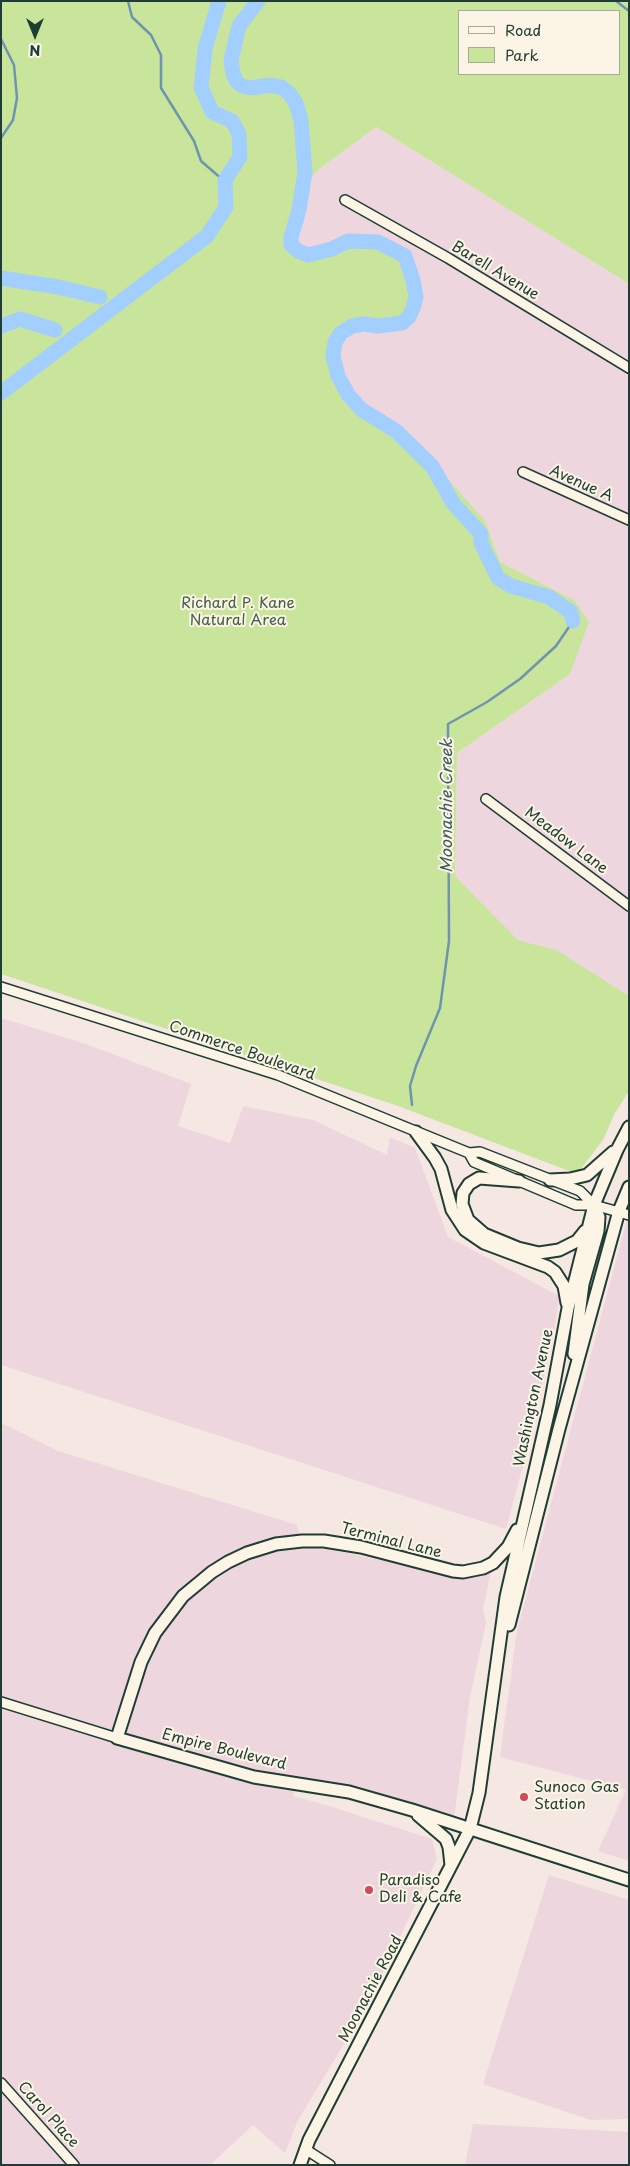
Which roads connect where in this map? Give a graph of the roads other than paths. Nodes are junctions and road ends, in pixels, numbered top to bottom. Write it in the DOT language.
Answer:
graph roads {
  1 [pos="345,200"];
  2 [pos="629,368"];
  3 [pos="523,472"];
  4 [pos="629,520"];
  5 [pos="486,799"];
  6 [pos="629,906"];
  7 [pos="1,987"];
  8 [pos="629,1128"];
  9 [pos="416,1132"];
  10 [pos="617,1150"];
  11 [pos="469,1153"];
  12 [pos="550,1180"];
  13 [pos="518,1181"];
  14 [pos="629,1187"];
  15 [pos="594,1205"];
  16 [pos="624,1213"];
  17 [pos="586,1230"];
  18 [pos="568,1308"];
  19 [pos="571,1386"];
  20 [pos="526,1513"];
  21 [pos="494,1683"];
  22 [pos="1,1702"];
  23 [pos="117,1738"];
  24 [pos="412,1810"];
  25 [pos="470,1828"];
  26 [pos="451,1867"];
  27 [pos="629,1880"];
  28 [pos="1,2083"];
  29 [pos="305,2149"];
  30 [pos="74,2165"];
  31 [pos="300,2165"];
  32 [pos="330,2165"];
  1 -- 2 [label="street, Barell Avenue"];
  3 -- 4 [label="street, Avenue A"];
  5 -- 6 [label="street, Meadow Lane"];
  7 -- 9 [label="street, Commerce Boulevard"];
  8 -- 10 [label="main road, Washington Avenue"];
  9 -- 11 [label="street, Commerce Boulevard"];
  9 -- 18 [label="main road"];
  10 -- 12 [label="main road"];
  10 -- 15 [label="main road, Washington Avenue"];
  11 -- 12 [label="street, Commerce Boulevard"];
  11 -- 13 [label="street, Commerce Boulevard"];
  12 -- 15 [label="street, Commerce Boulevard"];
  13 -- 15 [label="street, Commerce Boulevard"];
  13 -- 17 [label="main road"];
  14 -- 16 [label="main road, Washington Avenue"];
  15 -- 16 [label="street"];
  15 -- 17 [label="main road, Washington Avenue"];
  15 -- 19 [label="main road"];
  16 -- 19 [label="main road, Washington Avenue"];
  17 -- 18 [label="main road, Washington Avenue"];
  18 -- 20 [label="main road, Washington Avenue"];
  19 -- 21 [label="main road, Washington Avenue"];
  20 -- 21 [label="main road, Washington Avenue"];
  20 -- 23 [label="main road, Terminal Lane"];
  21 -- 25 [label="main road, Washington Avenue"];
  22 -- 23 [label="street, Empire Boulevard"];
  23 -- 24 [label="main road, Empire Boulevard"];
  24 -- 25 [label="main road, Empire Boulevard"];
  24 -- 26 [label="main road"];
  25 -- 26 [label="main road, Moonachie Road"];
  25 -- 27 [label="main road, Empire Boulevard"];
  26 -- 29 [label="main road, Moonachie Road"];
  28 -- 30 [label="street, Carol Place"];
  29 -- 31 [label="main road, Moonachie Road"];
  29 -- 32 [label="street"];
}
